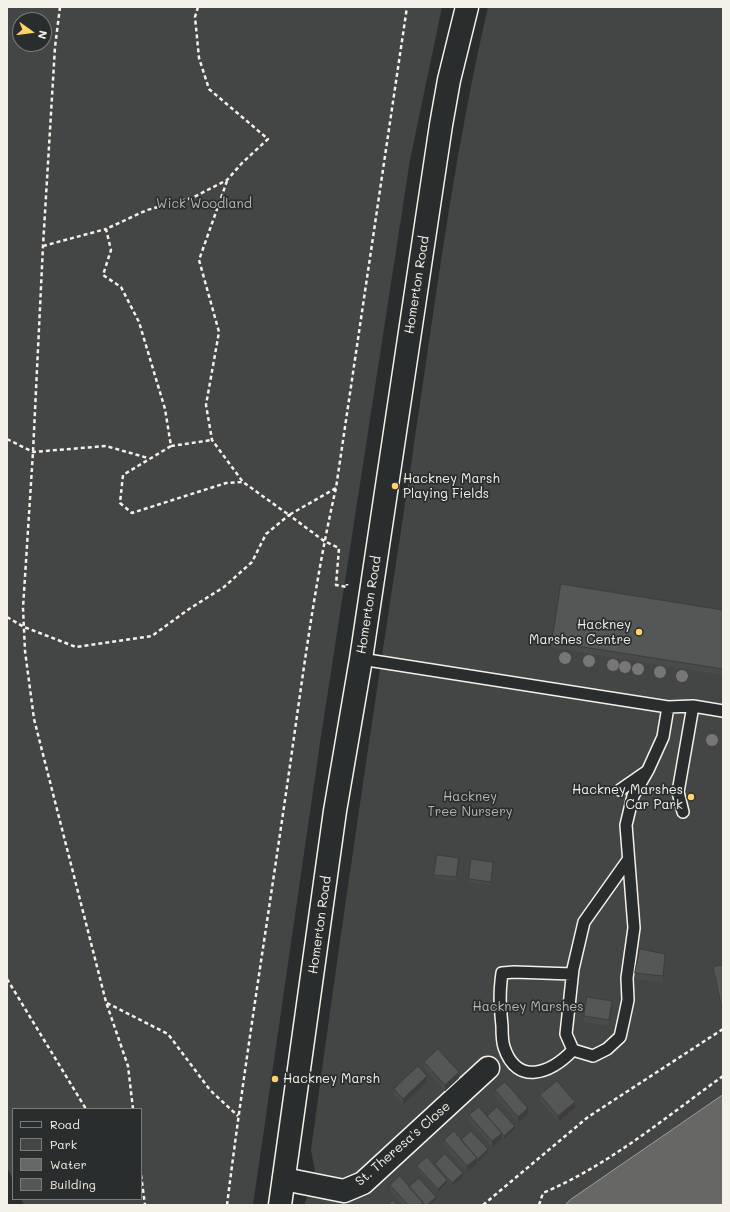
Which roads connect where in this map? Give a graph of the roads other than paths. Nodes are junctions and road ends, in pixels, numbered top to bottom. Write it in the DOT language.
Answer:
graph roads {
  1 [pos="467,7"];
  2 [pos="360,659"];
  3 [pos="693,706"];
  4 [pos="668,707"];
  5 [pos="723,711"];
  6 [pos="648,770"];
  7 [pos="620,790"];
  8 [pos="683,812"];
  9 [pos="628,860"];
  10 [pos="572,974"];
  11 [pos="573,1050"];
  12 [pos="488,1068"];
  13 [pos="284,1179"];
  14 [pos="280,1205"];
  1 -- 2 [label="main road, Homerton Road"];
  2 -- 4 [label="lane"];
  2 -- 13 [label="main road, Homerton Road"];
  3 -- 4 [label="lane"];
  3 -- 5 [label="lane"];
  3 -- 8 [label="lane"];
  4 -- 6 [label="lane"];
  6 -- 7 [label="lane"];
  6 -- 9 [label="lane"];
  9 -- 10 [label="lane"];
  9 -- 11 [label="lane"];
  10 -- 11 [label="lane"];
  10 -- 11 [label="lane"];
  12 -- 13 [label="main road, St. Theresa's Close"];
  13 -- 14 [label="main road, Homerton Road"];
}
